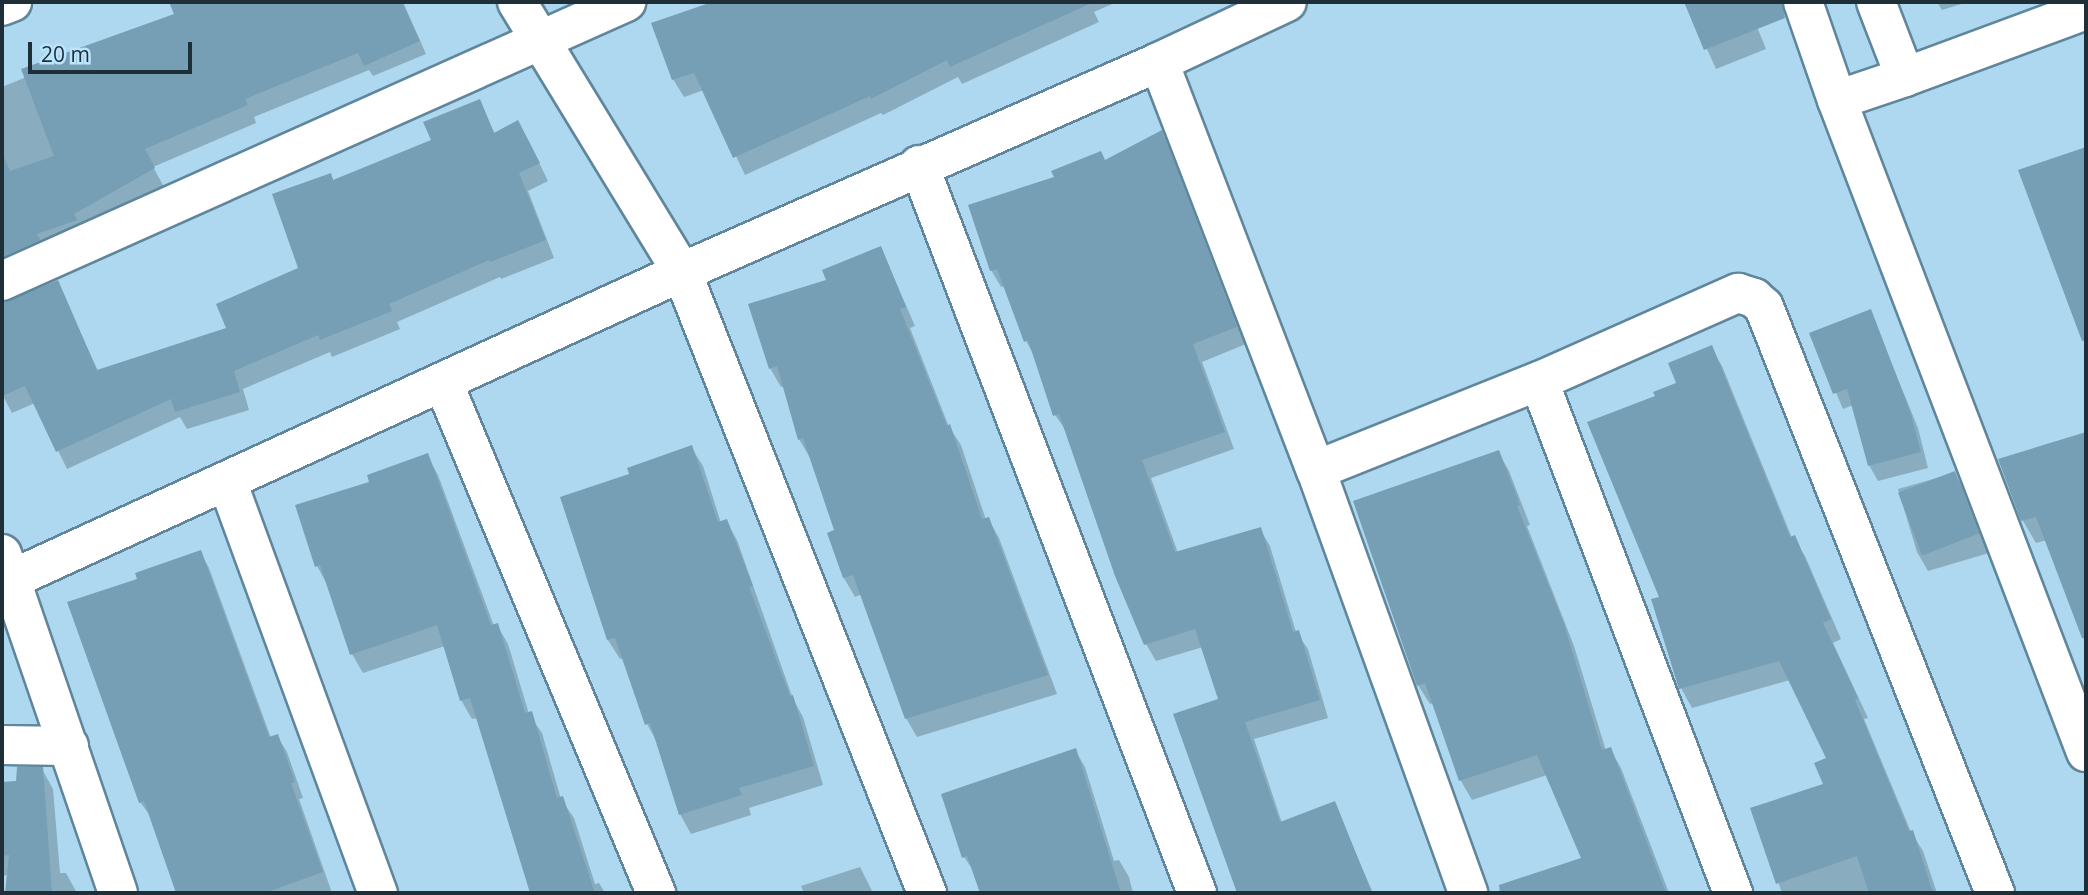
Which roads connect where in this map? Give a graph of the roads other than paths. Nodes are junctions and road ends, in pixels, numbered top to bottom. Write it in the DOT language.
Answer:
graph roads {
  1 [pos="12,2"];
  2 [pos="517,2"];
  3 [pos="626,2"];
  4 [pos="1287,2"];
  5 [pos="1803,2"];
  6 [pos="1876,2"];
  7 [pos="2,6"];
  8 [pos="2086,10"];
  9 [pos="538,41"];
  10 [pos="1159,62"];
  11 [pos="1905,77"];
  12 [pos="1837,100"];
  13 [pos="919,165"];
  14 [pos="682,272"];
  15 [pos="2,281"];
  16 [pos="1539,381"];
  17 [pos="443,382"];
  18 [pos="1316,470"];
  19 [pos="228,481"];
  20 [pos="7,566"];
  21 [pos="2,745"];
  22 [pos="69,746"];
  23 [pos="2086,752"];
  24 [pos="118,893"];
  25 [pos="379,893"];
  26 [pos="656,893"];
  27 [pos="927,893"];
  28 [pos="1198,893"];
  29 [pos="1468,893"];
  30 [pos="1733,893"];
  31 [pos="1995,893"];
  1 -- 7 [label="street"];
  2 -- 9 [label="street"];
  3 -- 9 [label="street"];
  4 -- 10 [label="street"];
  5 -- 12 [label="street"];
  6 -- 11 [label="street"];
  8 -- 11 [label="street"];
  9 -- 14 [label="street"];
  9 -- 15 [label="street"];
  10 -- 13 [label="street"];
  10 -- 18 [label="street"];
  11 -- 12 [label="street"];
  12 -- 23 [label="street"];
  13 -- 14 [label="street"];
  13 -- 28 [label="street"];
  14 -- 17 [label="street"];
  14 -- 27 [label="street"];
  16 -- 18 [label="street"];
  16 -- 30 [label="street"];
  16 -- 31 [label="street"];
  17 -- 19 [label="street"];
  17 -- 26 [label="street"];
  18 -- 29 [label="street"];
  19 -- 20 [label="street"];
  19 -- 25 [label="street"];
  20 -- 22 [label="street"];
  21 -- 22 [label="street"];
  22 -- 24 [label="street"];
}
